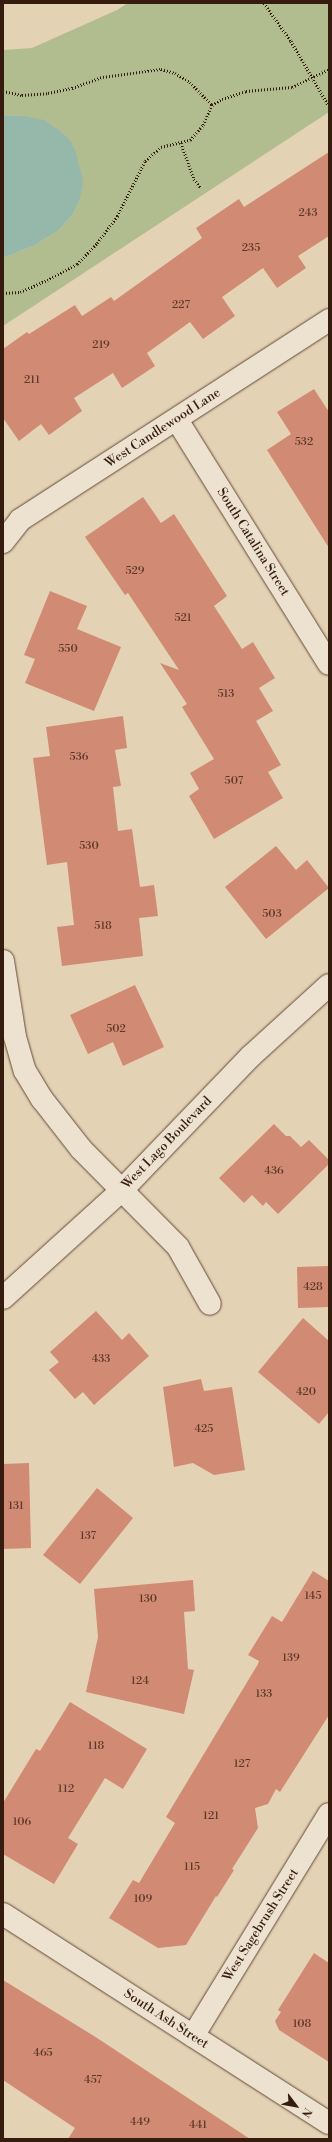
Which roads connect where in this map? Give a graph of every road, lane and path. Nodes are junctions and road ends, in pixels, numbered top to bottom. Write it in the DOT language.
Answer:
graph roads {
  1 [pos="264,3"];
  2 [pos="329,69"];
  3 [pos="313,77"];
  4 [pos="3,91"];
  5 [pos="212,105"];
  6 [pos="329,106"];
  7 [pos="181,143"];
  8 [pos="201,188"];
  9 [pos="3,293"];
  10 [pos="329,320"];
  11 [pos="177,420"];
  12 [pos="3,542"];
  13 [pos="329,664"];
  14 [pos="3,961"];
  15 [pos="329,985"];
  16 [pos="122,1190"];
  17 [pos="3,1298"];
  18 [pos="210,1304"];
  19 [pos="329,1814"];
  20 [pos="3,1914"];
  21 [pos="193,2036"];
  22 [pos="329,2123"];
  1 -- 3 [label="path"];
  2 -- 3 [label="path"];
  3 -- 5 [label="path"];
  3 -- 6 [label="path"];
  4 -- 5 [label="path"];
  5 -- 7 [label="path"];
  7 -- 8 [label="path"];
  7 -- 9 [label="path"];
  10 -- 11 [label="street, West Candlewood Lane"];
  11 -- 12 [label="street, West Candlewood Lane"];
  11 -- 13 [label="street, South Catalina Street"];
  14 -- 16 [label="street"];
  15 -- 16 [label="street, West Lago Boulevard"];
  16 -- 17 [label="street, West Lago Boulevard"];
  16 -- 18 [label="street"];
  19 -- 21 [label="street, West Sagebrush Street"];
  20 -- 21 [label="street, South Ash Street"];
  21 -- 22 [label="street, South Ash Street"];
}
